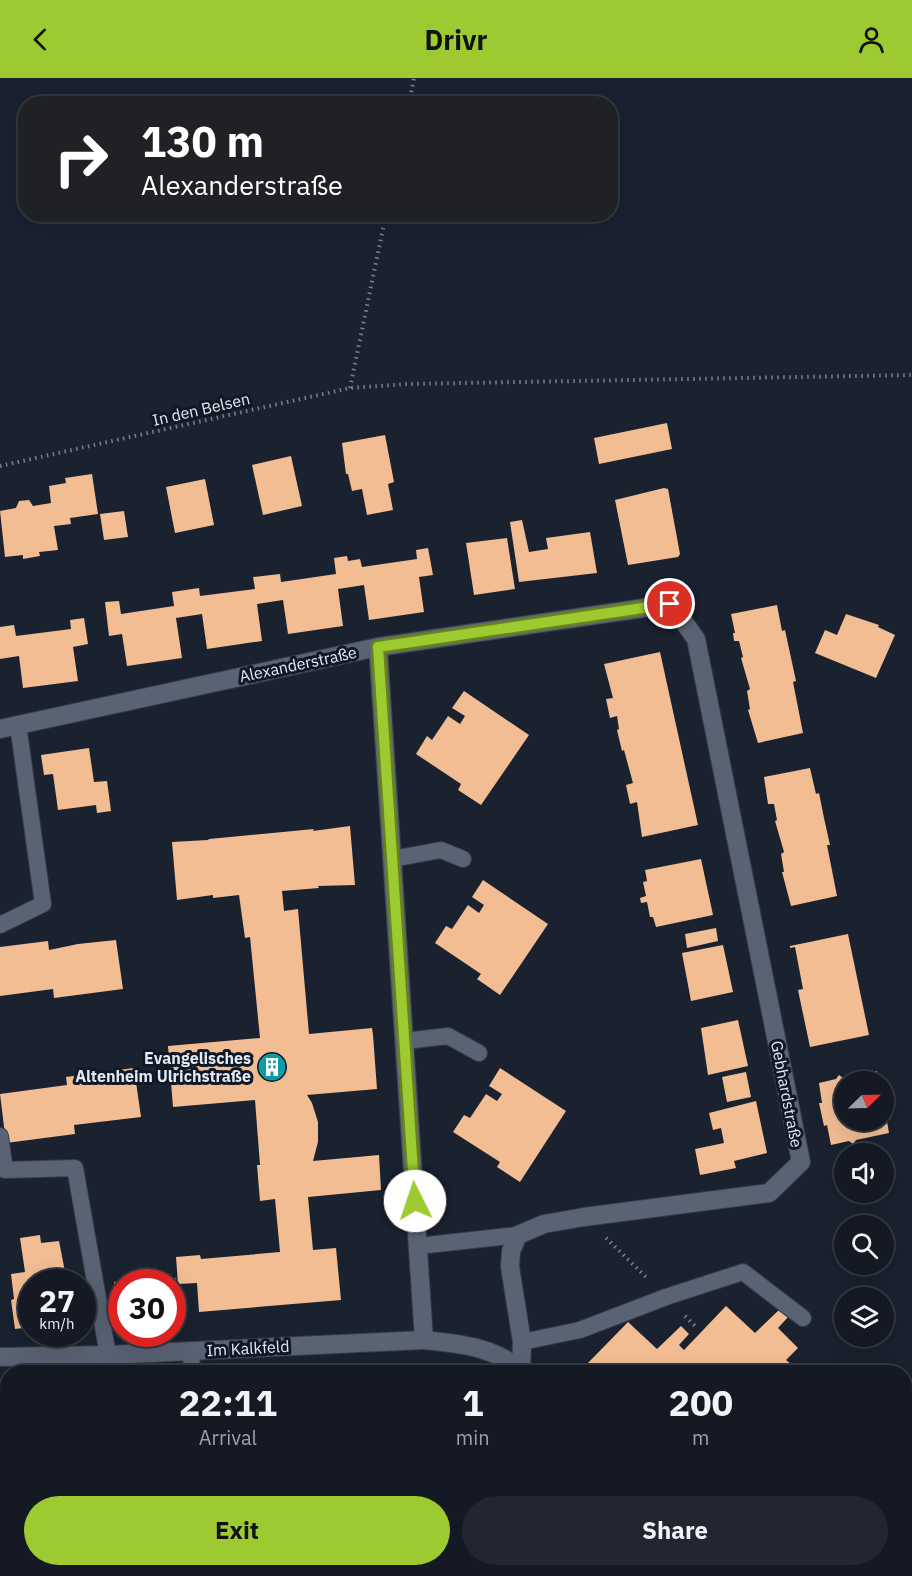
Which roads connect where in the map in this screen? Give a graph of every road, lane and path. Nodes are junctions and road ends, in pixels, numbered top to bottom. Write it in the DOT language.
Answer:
graph roads {
  1 [pos="414,78"];
  2 [pos="411,96"];
  3 [pos="384,222"];
  4 [pos="912,375"];
  5 [pos="350,388"];
  6 [pos="0,466"];
  7 [pos="670,604"];
  8 [pos="378,647"];
  9 [pos="9,727"];
  10 [pos="392,859"];
  11 [pos="463,859"];
  12 [pos="0,925"];
  13 [pos="405,1041"];
  14 [pos="479,1053"];
  15 [pos="0,1136"];
  16 [pos="584,1217"];
  17 [pos="518,1235"];
  18 [pos="418,1246"];
  19 [pos="666,1297"];
  20 [pos="803,1318"];
  21 [pos="697,1328"];
  22 [pos="424,1340"];
  23 [pos="522,1342"];
  24 [pos="191,1351"];
  25 [pos="108,1355"];
  26 [pos="0,1358"];
  27 [pos="192,1365"];
  28 [pos="510,1365"];
  29 [pos="521,1365"];
  1 -- 2 [label="path"];
  3 -- 5 [label="path"];
  4 -- 5 [label="path, In den Belsen"];
  5 -- 6 [label="path, In den Belsen"];
  7 -- 8 [label="street, Alexanderstraße"];
  7 -- 16 [label="street, Gebhardstraße"];
  8 -- 9 [label="street, Alexanderstraße"];
  8 -- 10 [label="street"];
  9 -- 12 [label="lane"];
  10 -- 11 [label="lane"];
  10 -- 13 [label="street"];
  13 -- 14 [label="lane"];
  13 -- 18 [label="street"];
  15 -- 25 [label="lane"];
  16 -- 17 [label="street, Gebhardstraße"];
  16 -- 19 [label="path"];
  17 -- 18 [label="lane"];
  17 -- 23 [label="street"];
  18 -- 22 [label="street"];
  19 -- 20 [label="lane"];
  19 -- 21 [label="path"];
  19 -- 23 [label="lane"];
  22 -- 24 [label="street, Im Kalkfeld"];
  22 -- 28 [label="street, Im Kalkfeld"];
  23 -- 29 [label="street"];
  24 -- 25 [label="street, Im Kalkfeld"];
  24 -- 27 [label="lane"];
  25 -- 26 [label="street, Im Kalkfeld"];
}
